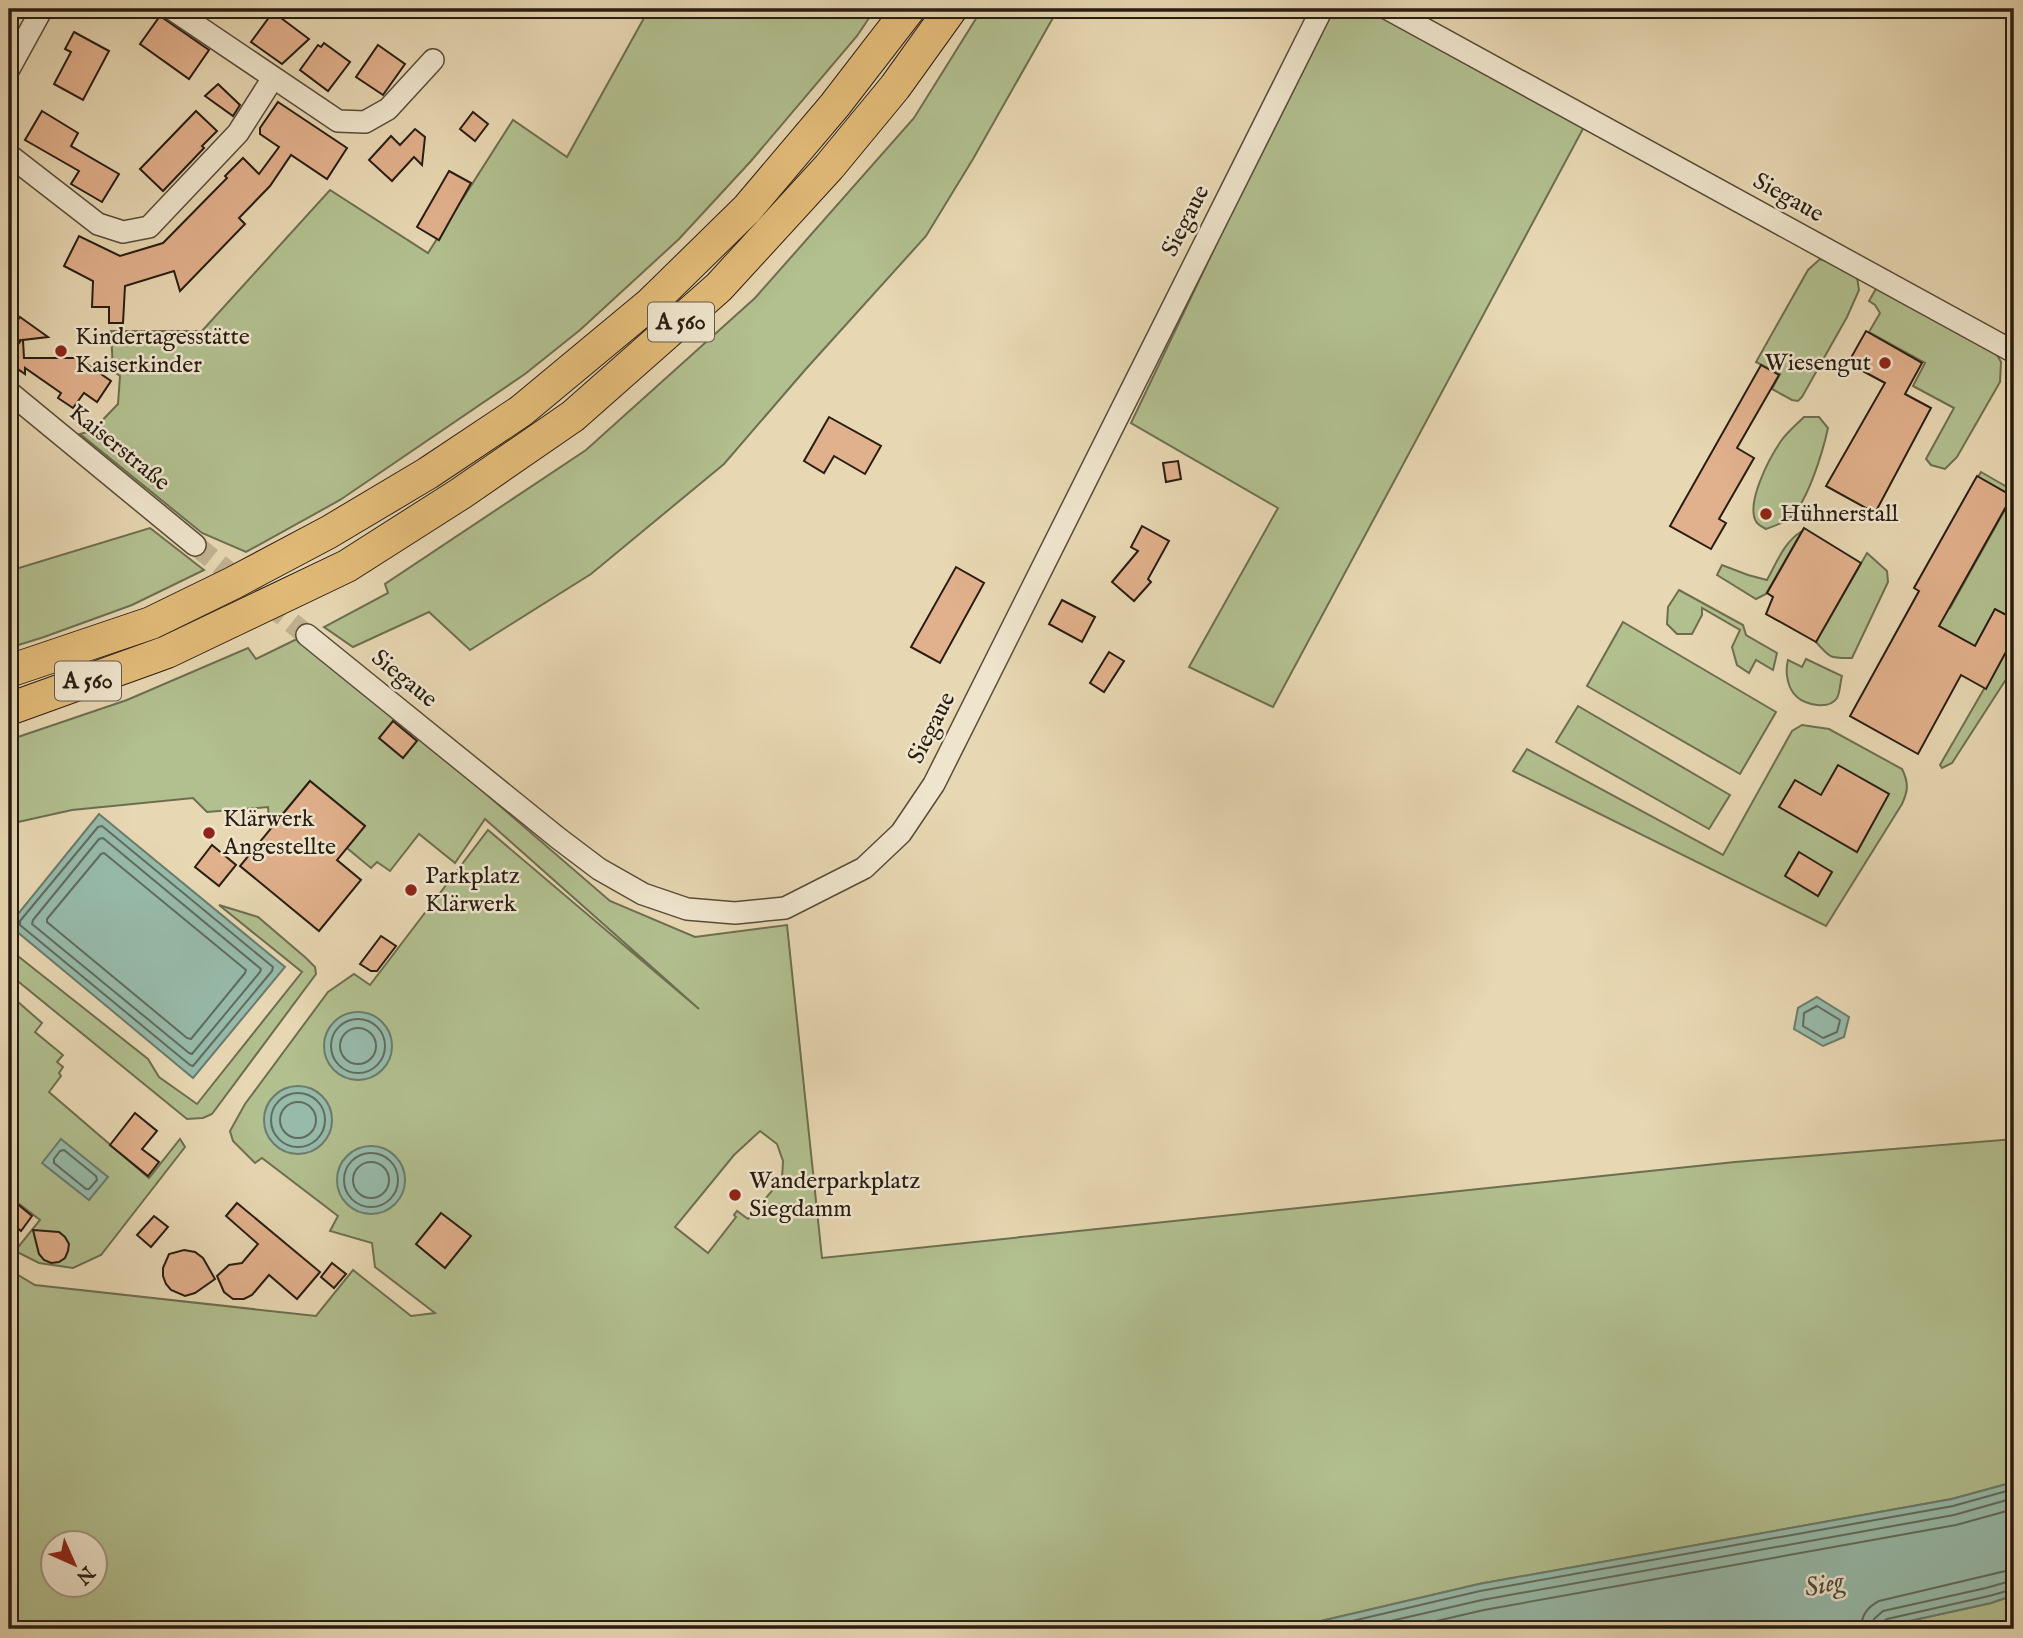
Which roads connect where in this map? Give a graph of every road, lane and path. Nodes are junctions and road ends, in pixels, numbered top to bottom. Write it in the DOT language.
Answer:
graph roads {
  1 [pos="42,9"];
  2 [pos="172,9"];
  3 [pos="908,9"];
  4 [pos="951,9"];
  5 [pos="1322,9"];
  6 [pos="1388,9"];
  7 [pos="433,60"];
  8 [pos="9,69"];
  9 [pos="273,78"];
  10 [pos="9,155"];
  11 [pos="2014,352"];
  12 [pos="9,392"];
  13 [pos="195,545"];
  14 [pos="307,635"];
  15 [pos="9,671"];
  16 [pos="9,709"];
  1 -- 8 [label="street"];
  2 -- 9 [label="street"];
  3 -- 15 [label="highway, A 560"];
  4 -- 16 [label="highway, A 560"];
  5 -- 14 [label="street, Siegaue"];
  6 -- 11 [label="street, Siegaue"];
  7 -- 9 [label="street"];
  9 -- 10 [label="street"];
  12 -- 13 [label="street, Kaiserstraße"];
}
